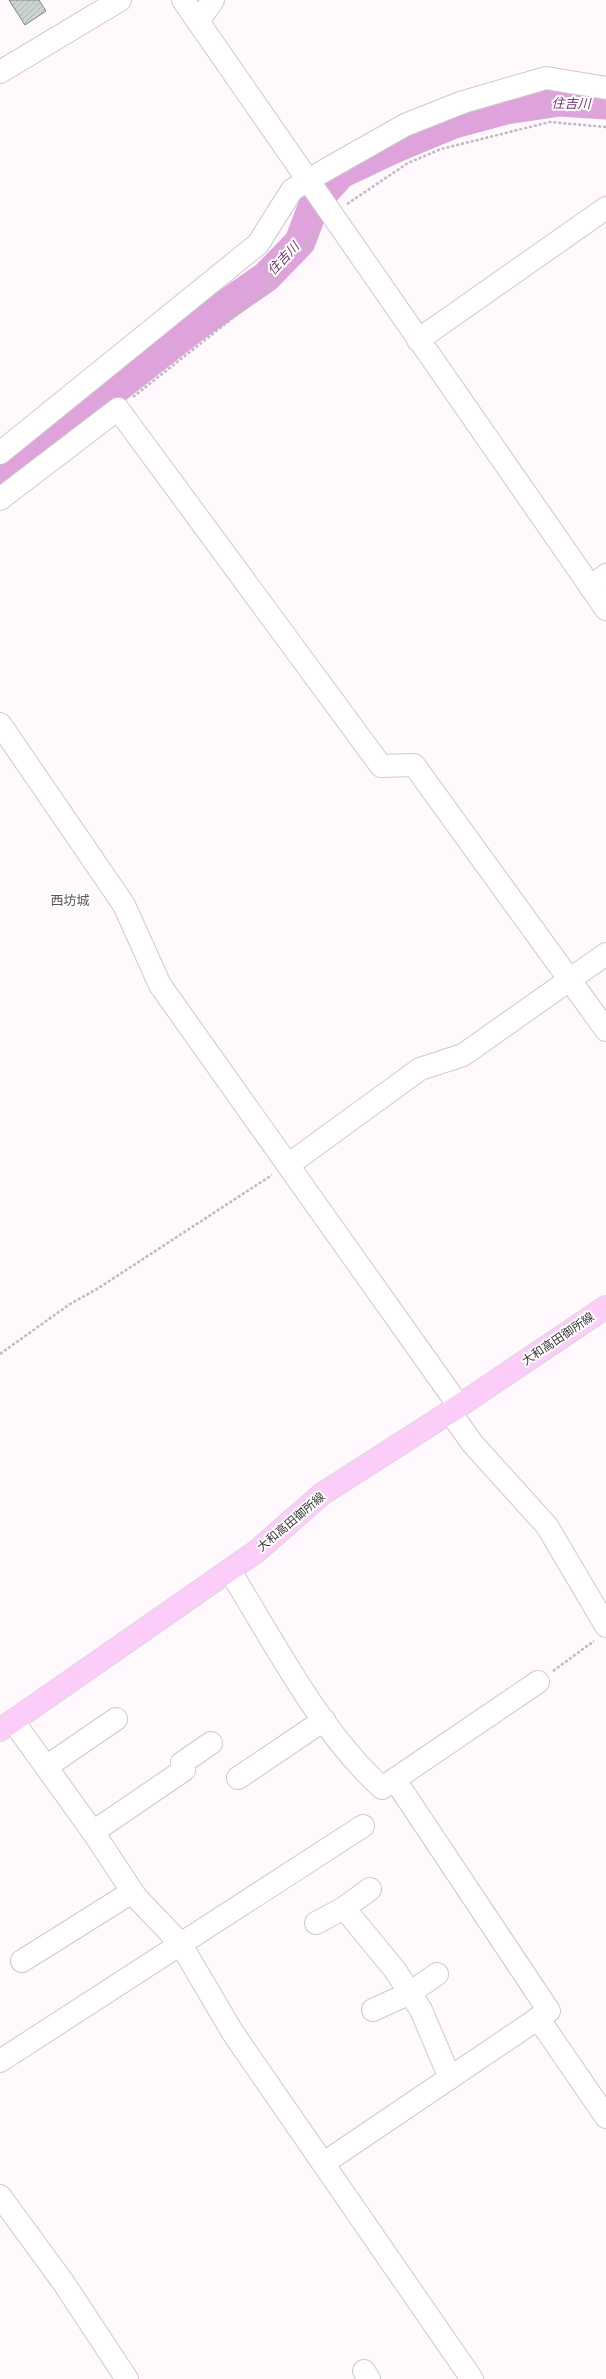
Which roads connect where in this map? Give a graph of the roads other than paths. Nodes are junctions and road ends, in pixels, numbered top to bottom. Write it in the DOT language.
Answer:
graph roads {
  1 [pos="120,0"];
  2 [pos="182,0"];
  3 [pos="213,0"];
  4 [pos="198,22"];
  5 [pos="0,72"];
  6 [pos="606,88"];
  7 [pos="308,180"];
  8 [pos="606,208"];
  9 [pos="418,340"];
  10 [pos="0,453"];
  11 [pos="0,499"];
  12 [pos="598,581"];
  13 [pos="606,609"];
  14 [pos="0,724"];
  15 [pos="606,954"];
  16 [pos="569,979"];
  17 [pos="606,1030"];
  18 [pos="288,1165"];
  19 [pos="606,1307"];
  20 [pos="455,1409"];
  21 [pos="230,1571"];
  22 [pos="603,1631"];
  23 [pos="538,1682"];
  24 [pos="116,1719"];
  25 [pos="324,1720"];
  26 [pos="7,1725"];
  27 [pos="211,1743"];
  28 [pos="46,1767"];
  29 [pos="238,1778"];
  30 [pos="394,1780"];
  31 [pos="363,1826"];
  32 [pos="93,1832"];
  33 [pos="370,1889"];
  34 [pos="132,1892"];
  35 [pos="344,1908"];
  36 [pos="316,1924"];
  37 [pos="180,1943"];
  38 [pos="22,1961"];
  39 [pos="437,1974"];
  40 [pos="410,1993"];
  41 [pos="373,2010"];
  42 [pos="538,2018"];
  43 [pos="0,2061"];
  44 [pos="450,2078"];
  45 [pos="606,2117"];
  46 [pos="324,2163"];
  47 [pos="0,2196"];
  48 [pos="127,2379"];
  49 [pos="472,2379"];
  1 -- 5 [label="street"];
  2 -- 4 [label="street"];
  3 -- 4 [label="street"];
  4 -- 7 [label="street"];
  6 -- 7 [label="street"];
  7 -- 9 [label="street"];
  7 -- 10 [label="street"];
  8 -- 9 [label="street"];
  9 -- 12 [label="street"];
  11 -- 16 [label="street"];
  12 -- 13 [label="street"];
  14 -- 18 [label="street"];
  15 -- 16 [label="street"];
  16 -- 17 [label="street"];
  16 -- 18 [label="street"];
  18 -- 20 [label="street"];
  19 -- 20 [label="main road, 大和高田御所線"];
  20 -- 21 [label="main road, 大和高田御所線"];
  20 -- 22 [label="street"];
  21 -- 25 [label="street"];
  21 -- 26 [label="main road, 大和高田御所線"];
  23 -- 30 [label="street"];
  24 -- 28 [label="street"];
  25 -- 29 [label="street"];
  25 -- 30 [label="street"];
  26 -- 28 [label="street"];
  27 -- 32 [label="street"];
  28 -- 32 [label="street"];
  30 -- 42 [label="street"];
  31 -- 37 [label="street"];
  32 -- 34 [label="street"];
  33 -- 35 [label="street"];
  34 -- 37 [label="street"];
  34 -- 38 [label="street"];
  35 -- 36 [label="street"];
  35 -- 40 [label="street"];
  37 -- 43 [label="street"];
  37 -- 46 [label="street"];
  39 -- 40 [label="street"];
  40 -- 41 [label="street"];
  40 -- 44 [label="street"];
  42 -- 44 [label="street"];
  42 -- 45 [label="street"];
  44 -- 46 [label="street"];
  46 -- 49 [label="street"];
  47 -- 48 [label="street"];
}
